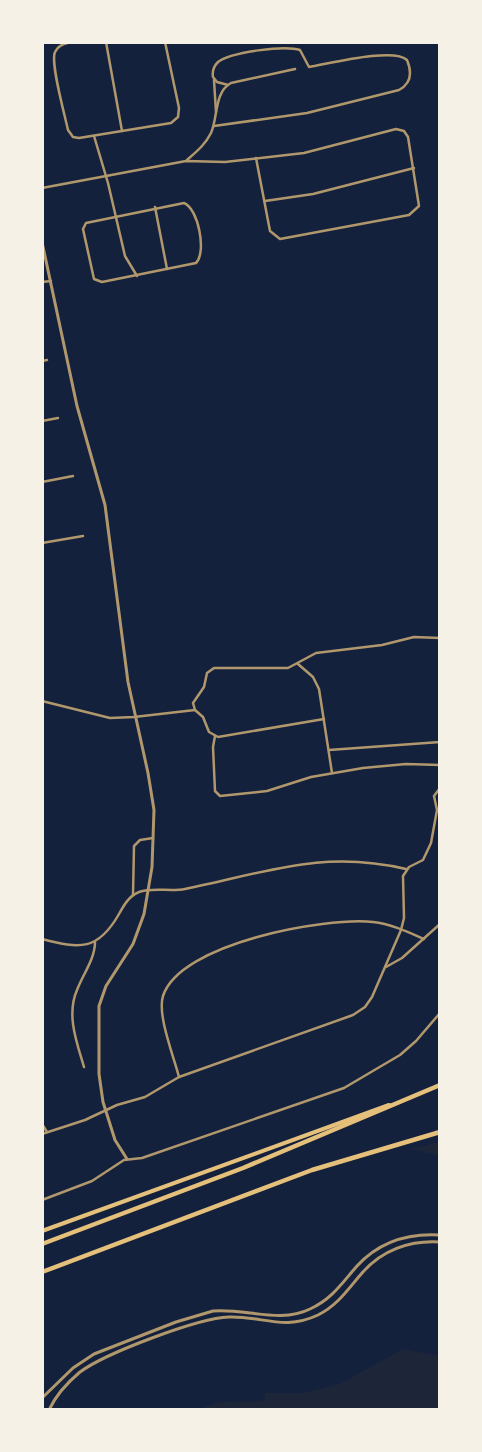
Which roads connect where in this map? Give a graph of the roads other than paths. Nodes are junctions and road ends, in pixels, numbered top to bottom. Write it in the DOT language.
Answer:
graph roads {
  1 [pos="71,42"];
  2 [pos="106,42"];
  3 [pos="165,42"];
  4 [pos="295,69"];
  5 [pos="214,79"];
  6 [pos="228,85"];
  7 [pos="216,114"];
  8 [pos="214,126"];
  9 [pos="122,131"];
  10 [pos="94,136"];
  11 [pos="256,158"];
  12 [pos="186,161"];
  13 [pos="414,168"];
  14 [pos="105,176"];
  15 [pos="42,188"];
  16 [pos="265,201"];
  17 [pos="155,207"];
  18 [pos="115,216"];
  19 [pos="42,242"];
  20 [pos="167,270"];
  21 [pos="137,276"];
  22 [pos="42,282"];
  23 [pos="51,282"];
  24 [pos="47,360"];
  25 [pos="42,361"];
  26 [pos="58,418"];
  27 [pos="42,421"];
  28 [pos="73,476"];
  29 [pos="42,482"];
  30 [pos="83,536"];
  31 [pos="42,543"];
  32 [pos="440,638"];
  33 [pos="298,664"];
  34 [pos="42,701"];
  35 [pos="194,710"];
  36 [pos="134,717"];
  37 [pos="324,720"];
  38 [pos="214,736"];
  39 [pos="440,742"];
  40 [pos="329,750"];
  41 [pos="440,765"];
  42 [pos="332,773"];
  43 [pos="440,788"];
  44 [pos="154,838"];
  45 [pos="407,869"];
  46 [pos="149,890"];
  47 [pos="133,895"];
  48 [pos="440,924"];
  49 [pos="401,930"];
  50 [pos="42,938"];
  51 [pos="424,938"];
  52 [pos="95,942"];
  53 [pos="386,967"];
  54 [pos="440,1013"];
  55 [pos="84,1067"];
  56 [pos="179,1077"];
  57 [pos="440,1085"];
  58 [pos="396,1104"];
  59 [pos="105,1110"];
  60 [pos="42,1124"];
  61 [pos="47,1132"];
  62 [pos="440,1132"];
  63 [pos="42,1134"];
  64 [pos="127,1159"];
  65 [pos="42,1200"];
  66 [pos="42,1231"];
  67 [pos="440,1235"];
  68 [pos="440,1242"];
  69 [pos="42,1244"];
  70 [pos="42,1272"];
  71 [pos="42,1398"];
  72 [pos="49,1410"];
  1 -- 10 [label="street"];
  2 -- 9 [label="street"];
  3 -- 9 [label="street"];
  4 -- 6 [label="street"];
  5 -- 6 [label="street"];
  5 -- 7 [label="street"];
  5 -- 8 [label="street"];
  6 -- 7 [label="street"];
  7 -- 8 [label="street"];
  8 -- 12 [label="street"];
  9 -- 10 [label="street"];
  10 -- 14 [label="street"];
  11 -- 12 [label="street"];
  11 -- 13 [label="street"];
  11 -- 16 [label="street"];
  12 -- 14 [label="street"];
  13 -- 16 [label="street"];
  13 -- 16 [label="street"];
  14 -- 15 [label="street"];
  14 -- 18 [label="street"];
  17 -- 18 [label="street"];
  17 -- 20 [label="street"];
  17 -- 20 [label="street"];
  18 -- 21 [label="street"];
  18 -- 21 [label="street"];
  19 -- 23 [label="street"];
  20 -- 21 [label="street"];
  22 -- 23 [label="street"];
  23 -- 36 [label="street"];
  24 -- 25 [label="street"];
  26 -- 27 [label="street"];
  28 -- 29 [label="street"];
  30 -- 31 [label="street"];
  32 -- 33 [label="street"];
  33 -- 35 [label="street"];
  33 -- 37 [label="street"];
  34 -- 36 [label="street"];
  35 -- 36 [label="street"];
  35 -- 38 [label="street"];
  36 -- 44 [label="street"];
  37 -- 38 [label="street"];
  37 -- 40 [label="street"];
  38 -- 42 [label="street"];
  39 -- 40 [label="street"];
  40 -- 42 [label="street"];
  41 -- 42 [label="street"];
  43 -- 45 [label="street"];
  44 -- 46 [label="street"];
  44 -- 47 [label="street"];
  45 -- 46 [label="street"];
  45 -- 49 [label="street"];
  46 -- 47 [label="street"];
  46 -- 59 [label="street"];
  47 -- 52 [label="street"];
  48 -- 51 [label="street"];
  49 -- 51 [label="street"];
  49 -- 53 [label="street"];
  49 -- 56 [label="street"];
  50 -- 52 [label="street"];
  51 -- 53 [label="street"];
  52 -- 55 [label="street"];
  53 -- 56 [label="street"];
  54 -- 64 [label="street"];
  56 -- 59 [label="street"];
  57 -- 58 [label="main road"];
  58 -- 66 [label="main road"];
  58 -- 69 [label="main road"];
  59 -- 61 [label="street"];
  59 -- 64 [label="street"];
  60 -- 61 [label="street"];
  61 -- 63 [label="street"];
  62 -- 70 [label="main road"];
  64 -- 65 [label="street"];
  67 -- 71 [label="street"];
  68 -- 72 [label="street"];
}
